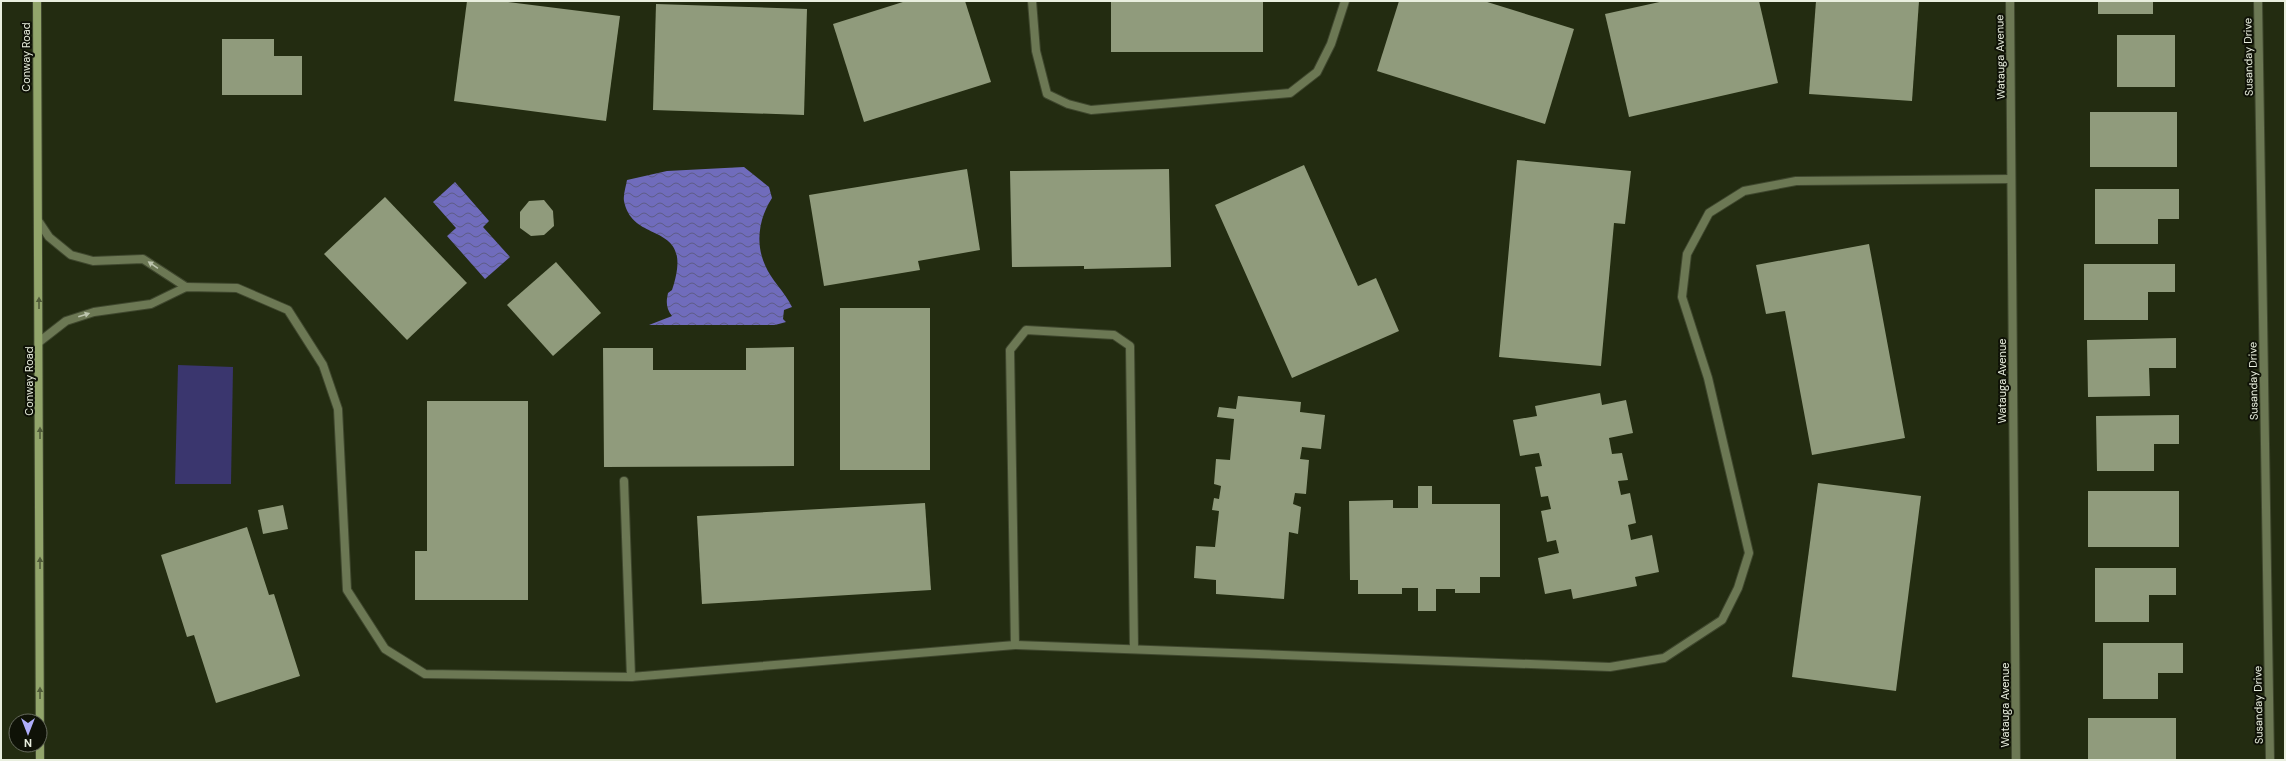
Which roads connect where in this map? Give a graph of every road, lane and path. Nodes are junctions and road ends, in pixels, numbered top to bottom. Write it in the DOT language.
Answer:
graph roads {
  1 [pos="37,1"];
  2 [pos="1032,1"];
  3 [pos="1345,1"];
  4 [pos="2010,1"];
  5 [pos="2258,1"];
  6 [pos="2011,179"];
  7 [pos="38,222"];
  8 [pos="186,287"];
  9 [pos="40,342"];
  10 [pos="624,481"];
  11 [pos="1015,645"];
  12 [pos="1134,649"];
  13 [pos="631,677"];
  14 [pos="40,760"];
  15 [pos="2016,760"];
  16 [pos="2270,760"];
  1 -- 7 [label="main road, Conway Road"];
  2 -- 3 [label="street"];
  4 -- 6 [label="street, Watauga Avenue"];
  5 -- 16 [label="street, Susanday Drive"];
  6 -- 12 [label="street"];
  6 -- 15 [label="street, Watauga Avenue"];
  8 -- 7 [label="street, one-way"];
  9 -- 7 [label="main road, Conway Road, one-way"];
  9 -- 8 [label="street, one-way"];
  8 -- 13 [label="street"];
  14 -- 9 [label="main road, Conway Road, one-way"];
  10 -- 13 [label="street"];
  11 -- 12 [label="street"];
  11 -- 12 [label="street"];
  11 -- 13 [label="street"];
}
